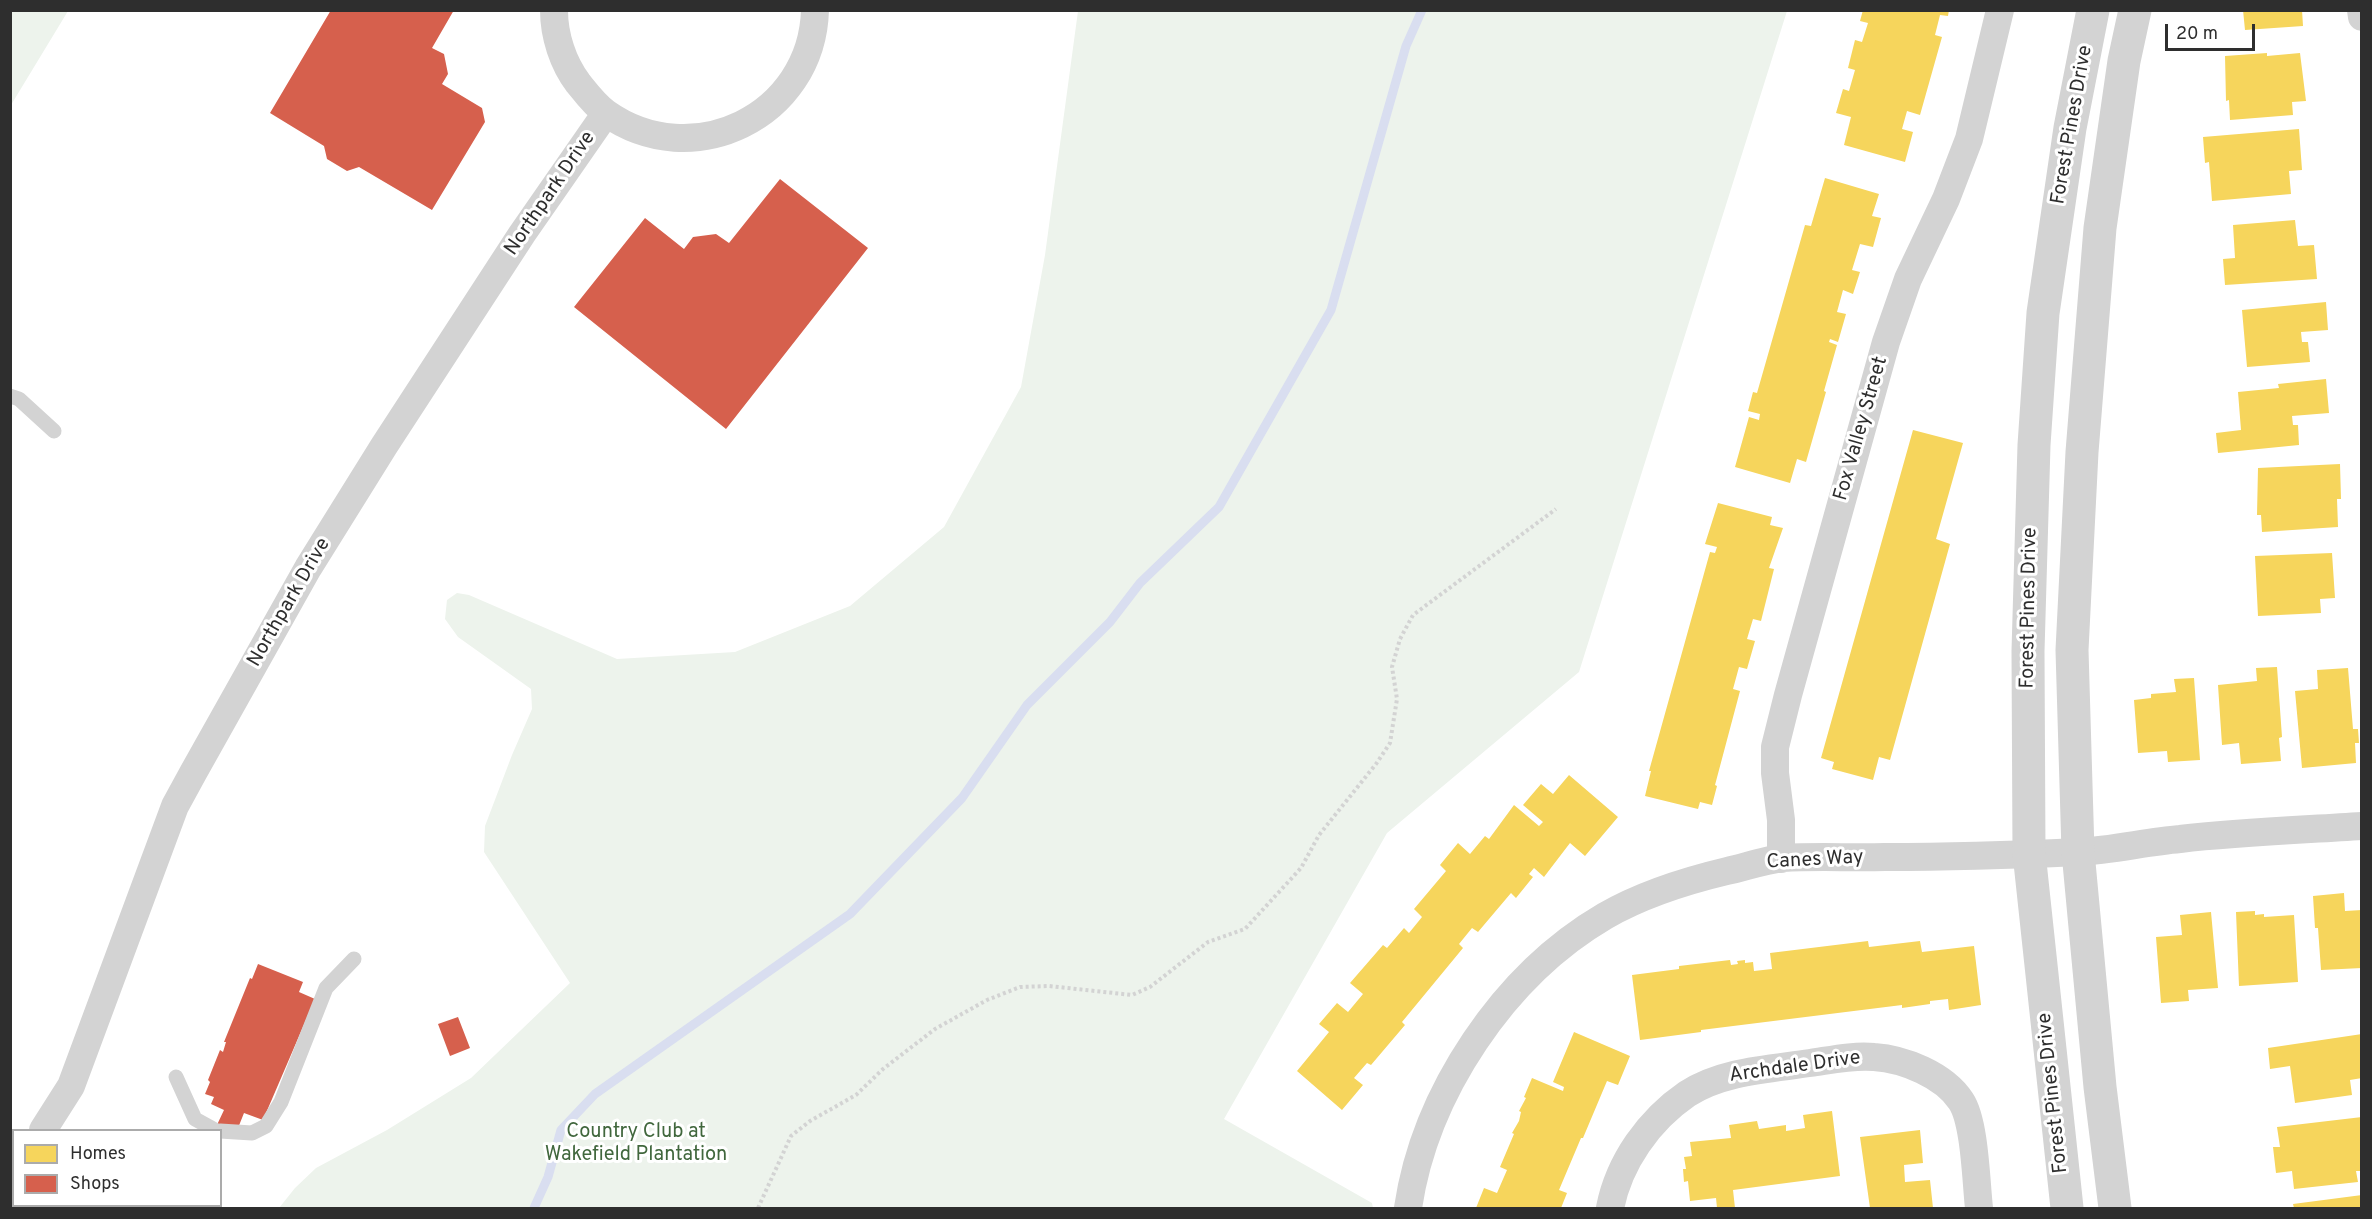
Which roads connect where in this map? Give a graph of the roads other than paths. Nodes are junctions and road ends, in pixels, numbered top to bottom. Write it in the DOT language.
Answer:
graph roads {
  1 [pos="554,10"];
  2 [pos="815,10"];
  3 [pos="2000,10"];
  4 [pos="2093,10"];
  5 [pos="2135,10"];
  6 [pos="2361,10"];
  7 [pos="2361,17"];
  8 [pos="606,113"];
  9 [pos="10,396"];
  10 [pos="54,430"];
  11 [pos="2361,826"];
  12 [pos="2078,852"];
  13 [pos="2029,853"];
  14 [pos="1781,858"];
  15 [pos="354,959"];
  16 [pos="176,1077"];
  17 [pos="44,1129"];
  18 [pos="212,1129"];
  19 [pos="222,1131"];
  20 [pos="1408,1209"];
  21 [pos="1610,1209"];
  22 [pos="1979,1209"];
  23 [pos="2067,1209"];
  24 [pos="2115,1209"];
  1 -- 8 [label="street"];
  2 -- 8 [label="street"];
  3 -- 14 [label="street, Fox Valley Street"];
  4 -- 13 [label="street, Forest Pines Drive"];
  5 -- 12 [label="street, Forest Pines Drive"];
  6 -- 7 [label="street"];
  8 -- 17 [label="street, Northpark Drive"];
  9 -- 10 [label="lane"];
  11 -- 12 [label="street, Canes Way"];
  12 -- 13 [label="street, Canes Way"];
  12 -- 24 [label="street, Forest Pines Drive"];
  13 -- 14 [label="street, Canes Way"];
  13 -- 23 [label="street, Forest Pines Drive"];
  14 -- 20 [label="street, Canes Way"];
  15 -- 19 [label="lane"];
  16 -- 18 [label="lane"];
  21 -- 22 [label="street, Archdale Drive"];
}
